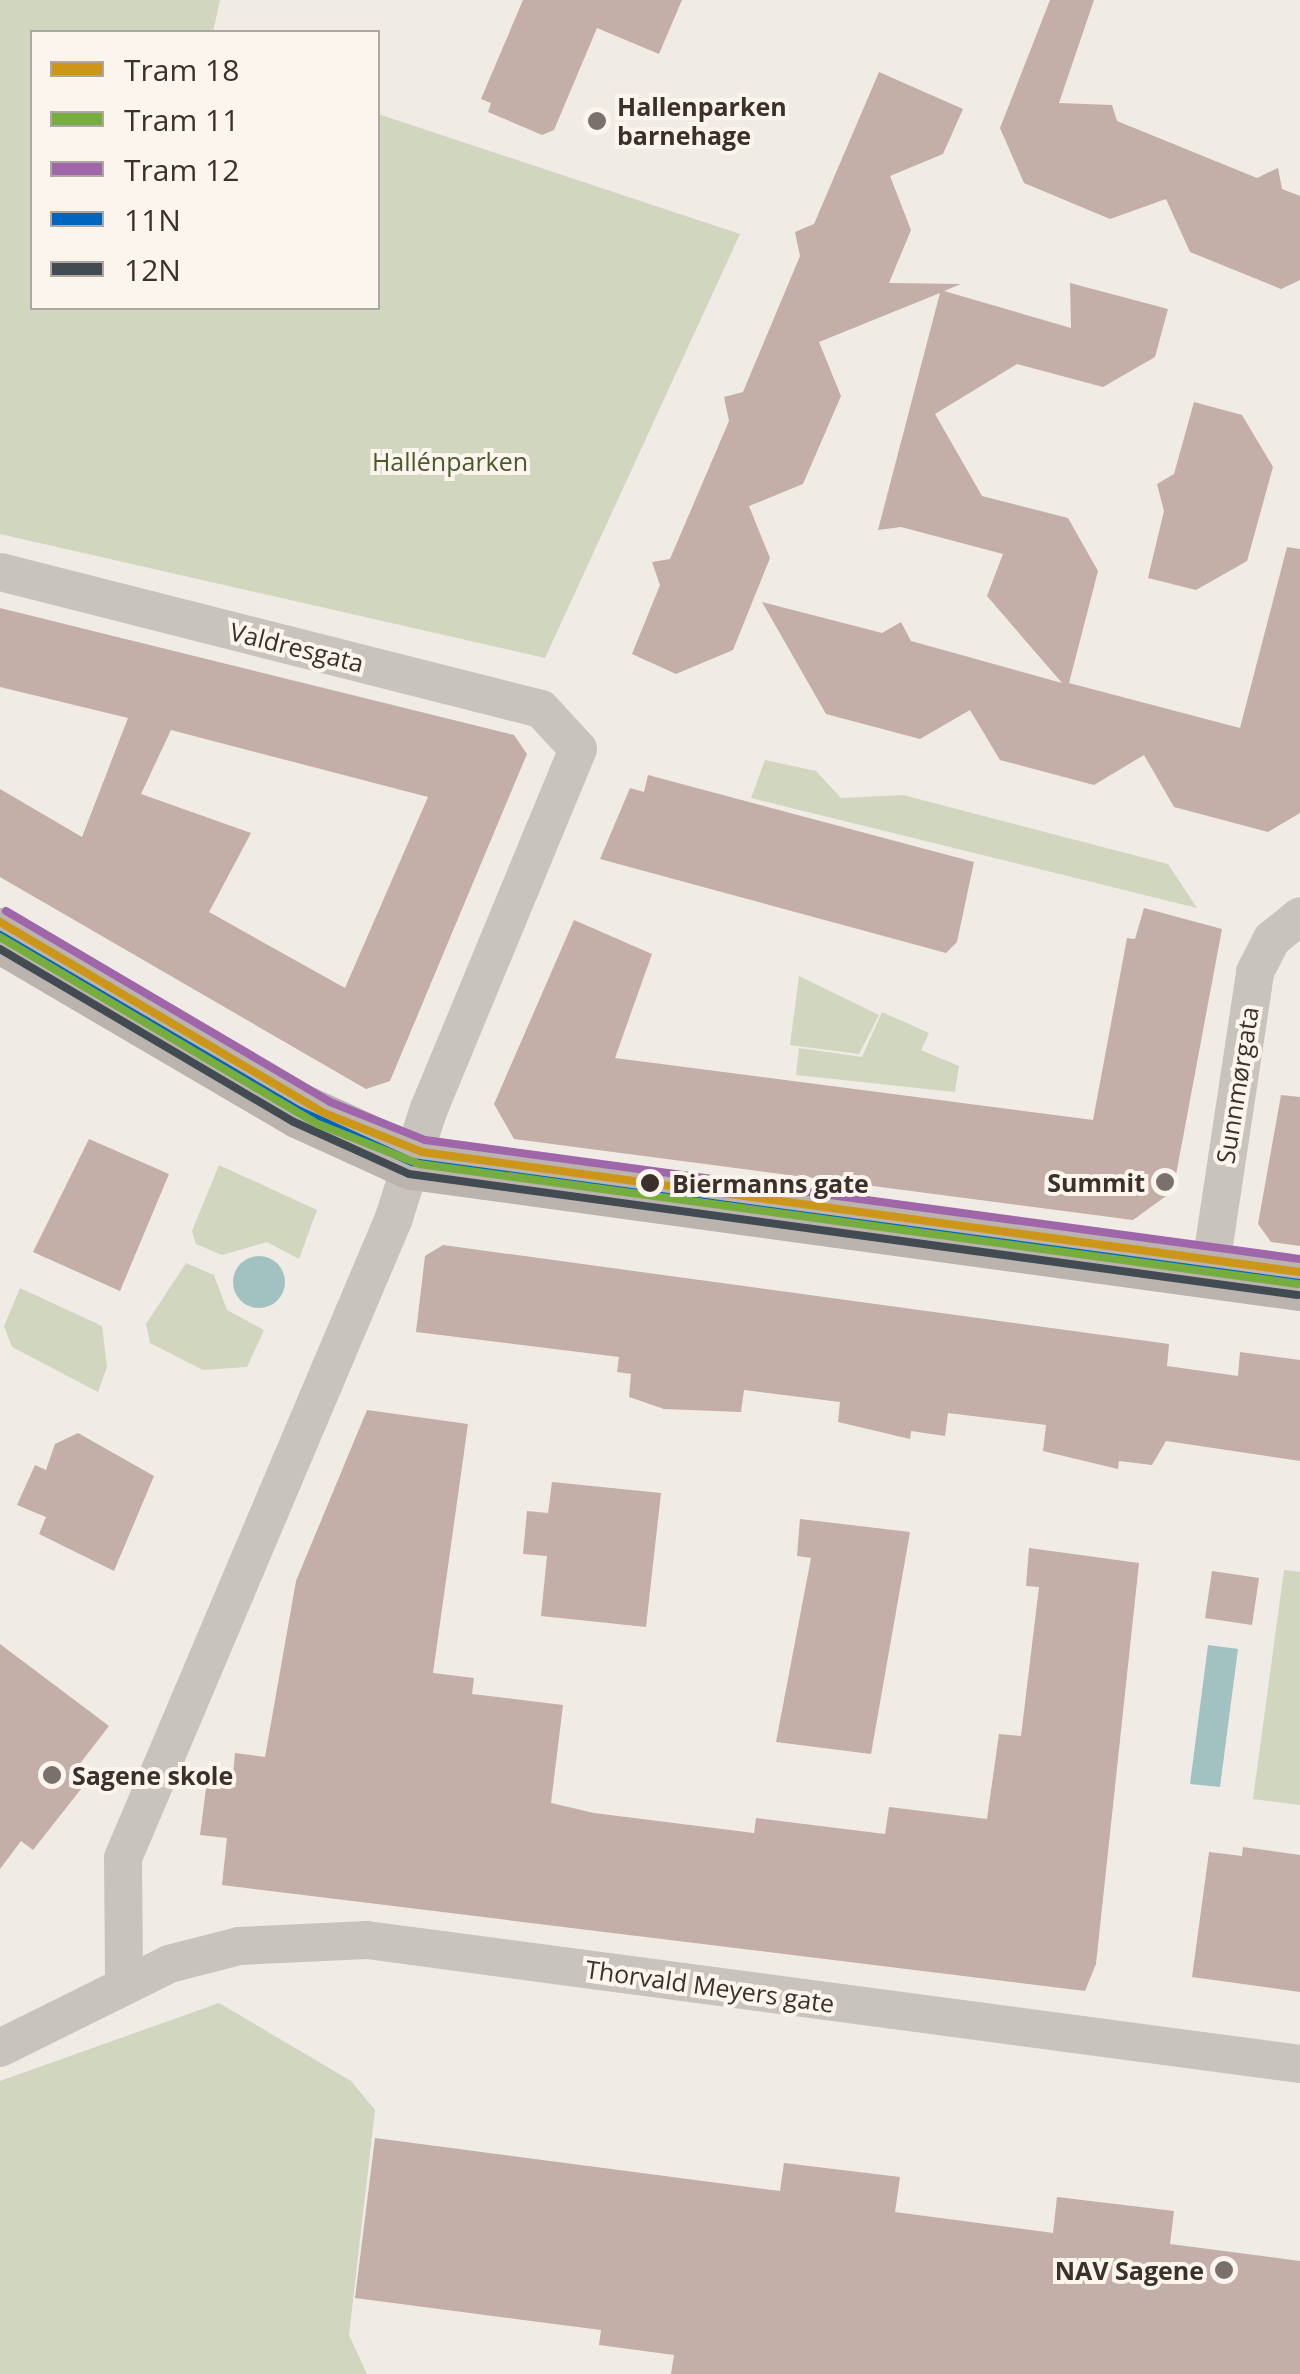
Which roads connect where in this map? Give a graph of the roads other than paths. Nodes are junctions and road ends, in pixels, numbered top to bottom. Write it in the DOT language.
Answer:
graph roads {
  1 [pos="0,572"];
  2 [pos="1300,916"];
  3 [pos="0,935"];
  4 [pos="412,1162"];
  5 [pos="1210,1271"];
  6 [pos="1300,1283"];
  7 [pos="124,1982"];
  8 [pos="0,2048"];
  9 [pos="1300,2064"];
  1 -- 4 [label="street, Valdresgata"];
  2 -- 5 [label="street, Sunnmørgata"];
  3 -- 4 [label="main road"];
  4 -- 5 [label="main road"];
  4 -- 7 [label="street"];
  5 -- 6 [label="main road"];
  7 -- 8 [label="street, Thorvald Meyers gate"];
  7 -- 9 [label="street, Thorvald Meyers gate"];
}
